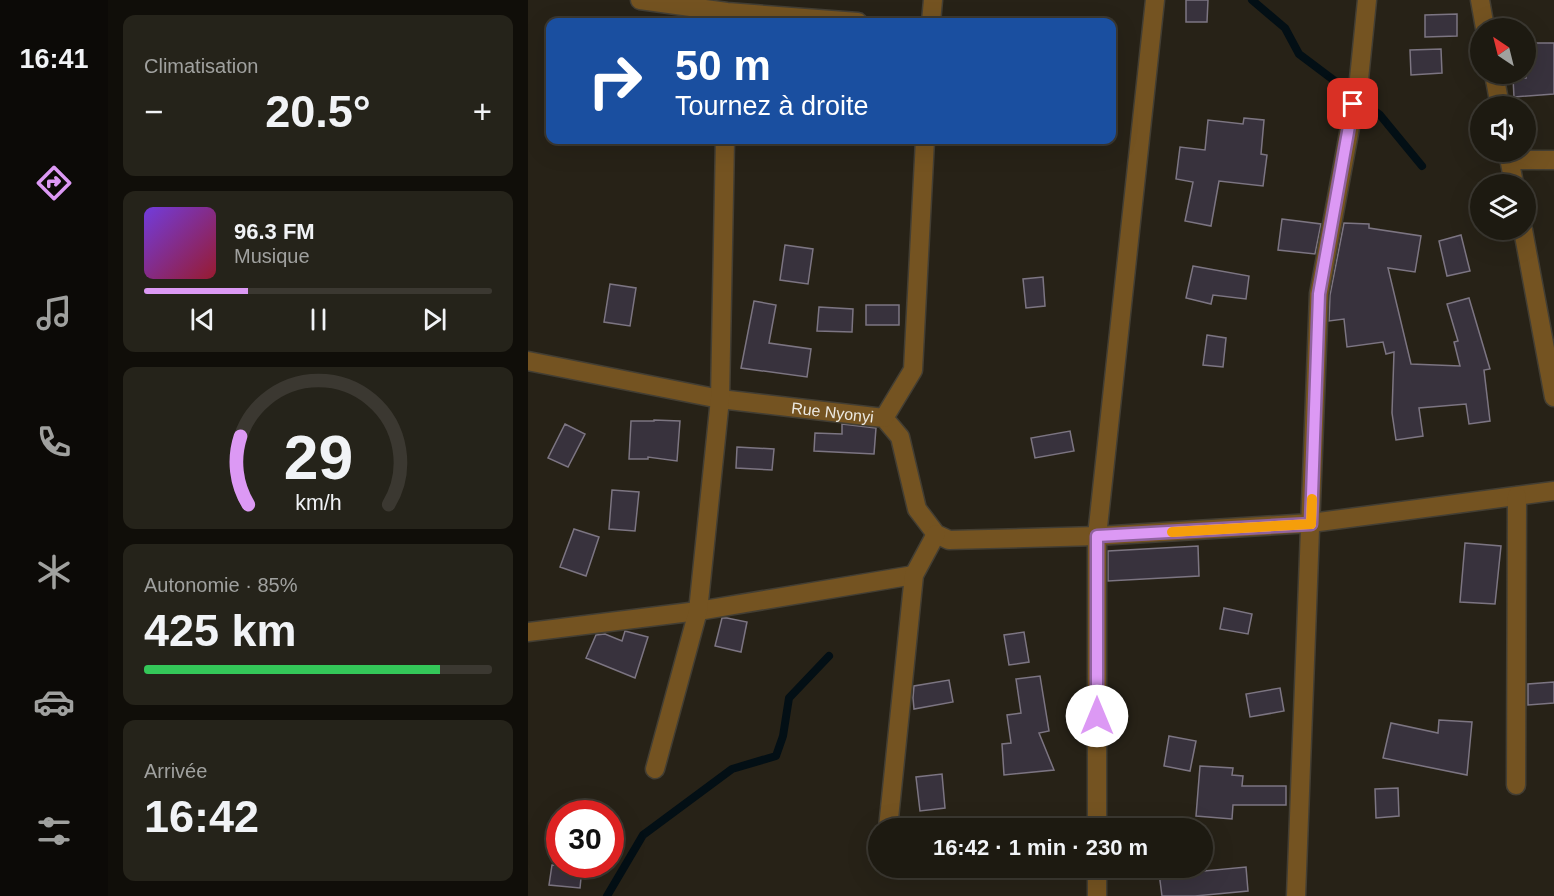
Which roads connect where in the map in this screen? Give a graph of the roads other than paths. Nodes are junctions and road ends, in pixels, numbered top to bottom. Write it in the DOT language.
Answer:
graph roads {
  1 [pos="640,0"];
  2 [pos="933,0"];
  3 [pos="1155,0"];
  4 [pos="1367,0"];
  5 [pos="1480,0"];
  6 [pos="727,12"];
  7 [pos="806,18"];
  8 [pos="931,18"];
  9 [pos="1483,18"];
  10 [pos="724,144"];
  11 [pos="925,144"];
  12 [pos="1536,158"];
  13 [pos="1554,160"];
  14 [pos="1525,240"];
  15 [pos="528,361"];
  16 [pos="1551,369"];
  17 [pos="1554,397"];
  18 [pos="720,399"];
  19 [pos="884,418"];
  20 [pos="1554,491"];
  21 [pos="1517,496"];
  22 [pos="1311,524"];
  23 [pos="936,534"];
  24 [pos="1097,536"];
  25 [pos="914,575"];
  26 [pos="698,610"];
  27 [pos="528,632"];
  28 [pos="655,769"];
  29 [pos="1516,784"];
  30 [pos="889,818"];
  31 [pos="1097,818"];
  32 [pos="1097,878"];
  33 [pos="1097,896"];
  34 [pos="1296,896"];
  1 -- 6 [label="street"];
  2 -- 8 [label="street"];
  3 -- 24 [label="street"];
  4 -- 22 [label="street"];
  5 -- 9 [label="street"];
  6 -- 7 [label="street"];
  10 -- 18 [label="street"];
  11 -- 19 [label="street"];
  12 -- 13 [label="street"];
  14 -- 16 [label="street"];
  15 -- 18 [label="street, Rue Nyonyi"];
  16 -- 17 [label="street"];
  18 -- 19 [label="street, Rue Nyonyi"];
  18 -- 26 [label="street"];
  19 -- 23 [label="street, Rue Nyonyi"];
  20 -- 21 [label="street"];
  21 -- 22 [label="street"];
  21 -- 29 [label="street"];
  22 -- 24 [label="street"];
  22 -- 34 [label="street"];
  23 -- 24 [label="street"];
  23 -- 25 [label="street"];
  24 -- 31 [label="street"];
  25 -- 26 [label="street"];
  25 -- 30 [label="street"];
  26 -- 27 [label="street"];
  26 -- 28 [label="street"];
  32 -- 33 [label="street"];
}
